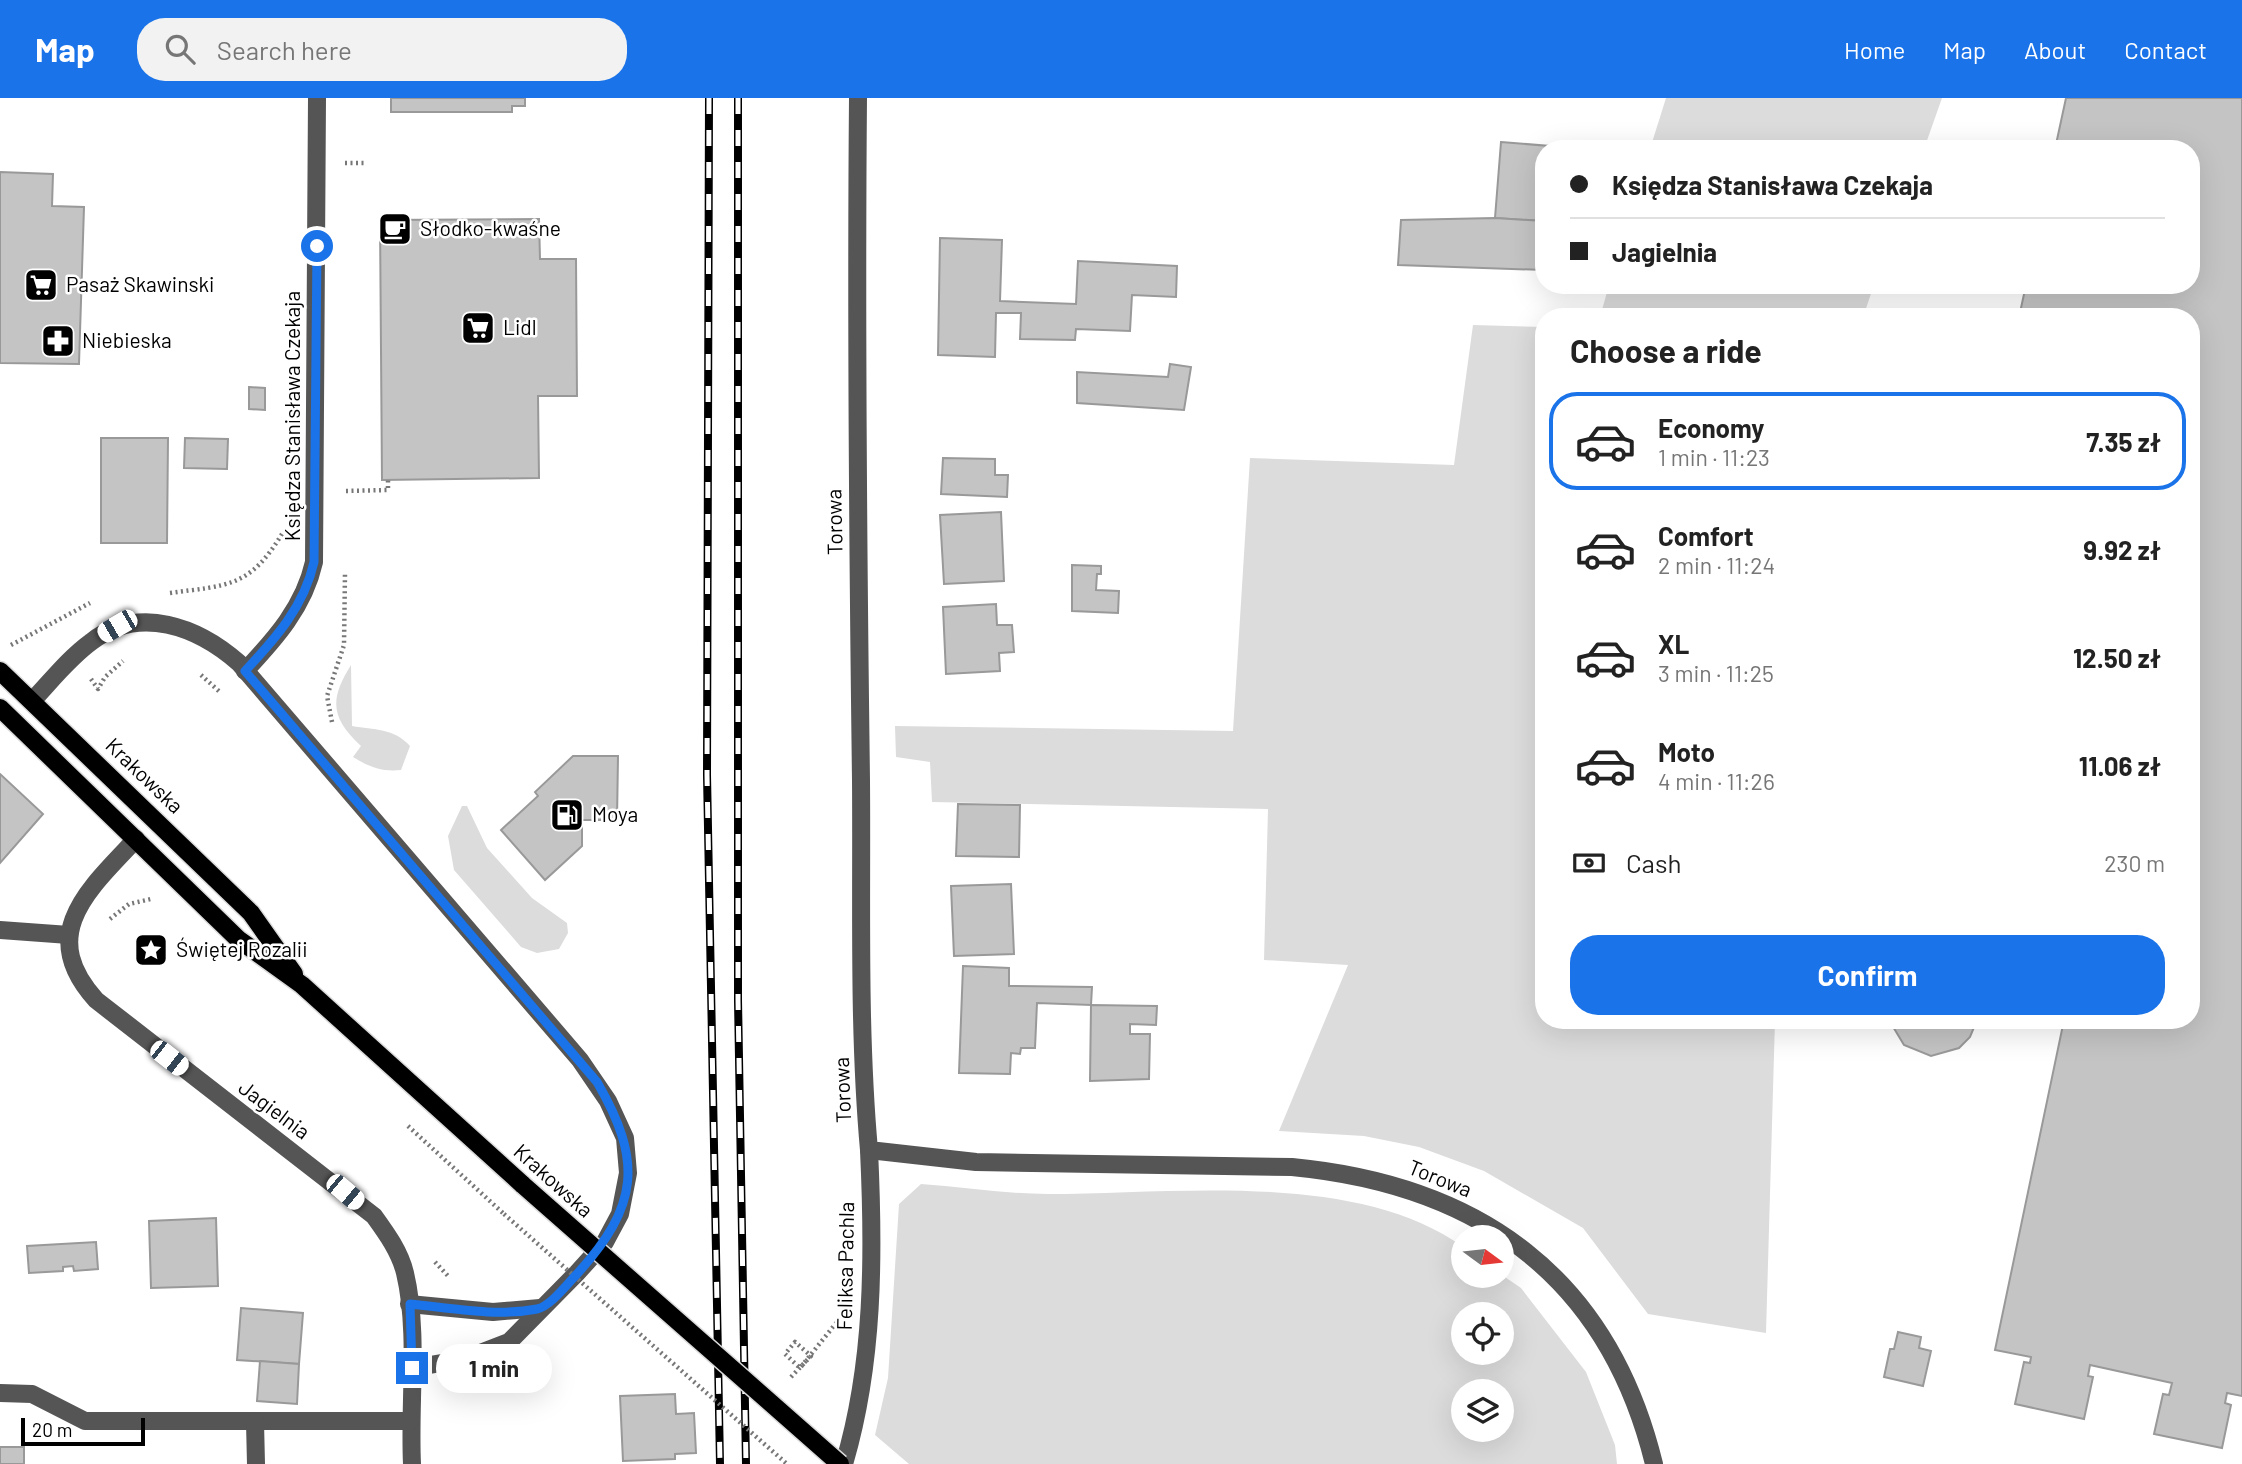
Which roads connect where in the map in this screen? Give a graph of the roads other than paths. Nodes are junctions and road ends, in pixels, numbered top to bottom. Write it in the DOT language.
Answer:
graph roads {
  1 [pos="317,98"];
  2 [pos="858,98"];
  3 [pos="0,671"];
  4 [pos="245,671"];
  5 [pos="33,700"];
  6 [pos="0,708"];
  7 [pos="136,839"];
  8 [pos="0,930"];
  9 [pos="69,935"];
  10 [pos="302,985"];
  11 [pos="869,1150"];
  12 [pos="410,1304"];
  13 [pos="540,1308"];
  14 [pos="412,1368"];
  15 [pos="0,1393"];
  16 [pos="410,1421"];
  17 [pos="255,1422"];
  18 [pos="256,1464"];
  19 [pos="412,1464"];
  20 [pos="842,1464"];
  21 [pos="1654,1464"];
  1 -- 4 [label="street, Księdza Stanisława Czekaja"];
  2 -- 11 [label="street, Torowa"];
  3 -- 5 [label="main road, Krakowska"];
  4 -- 5 [label="street"];
  4 -- 13 [label="street"];
  5 -- 10 [label="main road, Krakowska"];
  6 -- 7 [label="main road, Krakowska"];
  7 -- 9 [label="street, Jagielnia"];
  7 -- 10 [label="main road, Krakowska"];
  8 -- 9 [label="street"];
  9 -- 12 [label="street, Jagielnia"];
  10 -- 20 [label="main road, Krakowska, bridge"];
  11 -- 20 [label="street, Feliksa Pachla"];
  11 -- 21 [label="street, Torowa"];
  12 -- 13 [label="street"];
  12 -- 14 [label="street, Jagielnia"];
  13 -- 14 [label="street"];
  14 -- 16 [label="street, Jagielnia"];
  15 -- 17 [label="street"];
  16 -- 17 [label="street"];
  16 -- 19 [label="street, Jagielnia"];
  17 -- 18 [label="street"];
}
